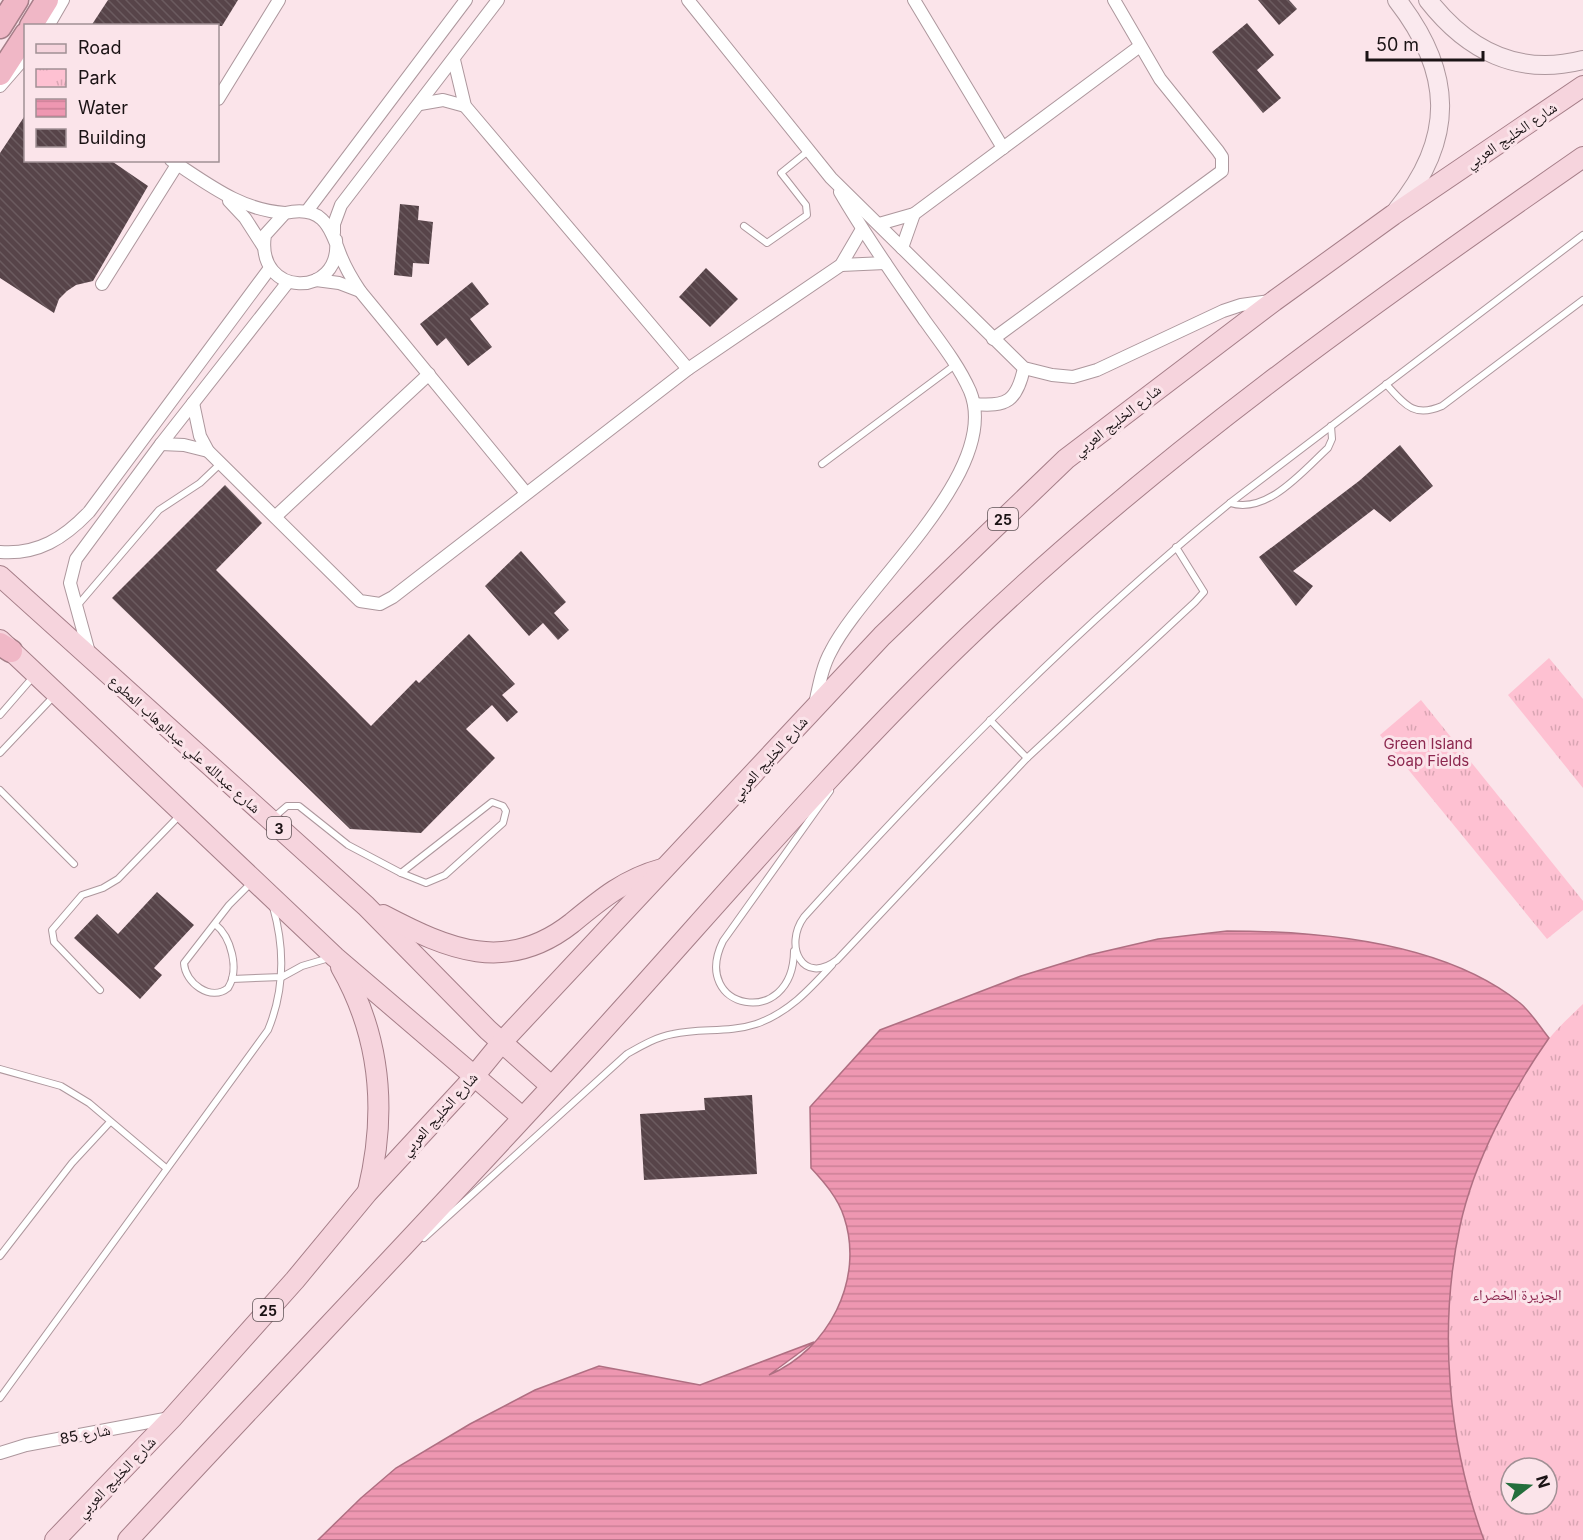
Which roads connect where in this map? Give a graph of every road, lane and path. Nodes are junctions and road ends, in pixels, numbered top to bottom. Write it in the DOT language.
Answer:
graph roads {
  1 [pos="17,0"];
  2 [pos="46,0"];
  3 [pos="63,0"];
  4 [pos="279,0"];
  5 [pos="466,0"];
  6 [pos="498,0"];
  7 [pos="688,0"];
  8 [pos="914,0"];
  9 [pos="1114,0"];
  10 [pos="1397,0"];
  11 [pos="1428,0"];
  12 [pos="32,24"];
  13 [pos="49,24"];
  14 [pos="0,27"];
  15 [pos="24,37"];
  16 [pos="1140,46"];
  17 [pos="24,58"];
  18 [pos="454,60"];
  19 [pos="1583,60"];
  20 [pos="0,74"];
  21 [pos="0,86"];
  22 [pos="1583,86"];
  23 [pos="219,97"];
  24 [pos="420,104"];
  25 [pos="465,106"];
  26 [pos="1003,148"];
  27 [pos="807,152"];
  28 [pos="1583,157"];
  29 [pos="176,162"];
  30 [pos="831,178"];
  31 [pos="222,194"];
  32 [pos="307,211"];
  33 [pos="285,213"];
  34 [pos="914,214"];
  35 [pos="1393,215"];
  36 [pos="879,224"];
  37 [pos="744,226"];
  38 [pos="862,229"];
  39 [pos="335,237"];
  40 [pos="1582,238"];
  41 [pos="263,246"];
  42 [pos="903,248"];
  43 [pos="885,263"];
  44 [pos="840,265"];
  45 [pos="270,268"];
  46 [pos="316,280"];
  47 [pos="288,282"];
  48 [pos="102,284"];
  49 [pos="360,291"];
  50 [pos="1583,300"];
  51 [pos="1275,301"];
  52 [pos="993,339"];
  53 [pos="955,364"];
  54 [pos="1024,368"];
  55 [pos="688,369"];
  56 [pos="429,374"];
  57 [pos="1386,384"];
  58 [pos="193,403"];
  59 [pos="974,404"];
  60 [pos="1331,426"];
  61 [pos="161,444"];
  62 [pos="208,451"];
  63 [pos="221,463"];
  64 [pos="822,465"];
  65 [pos="526,493"];
  66 [pos="1230,503"];
  67 [pos="276,516"];
  68 [pos="1176,547"];
  69 [pos="0,552"];
  70 [pos="0,576"];
  71 [pos="75,609"];
  72 [pos="4,645"];
  73 [pos="92,660"];
  74 [pos="35,674"];
  75 [pos="56,694"];
  76 [pos="815,708"];
  77 [pos="0,715"];
  78 [pos="990,720"];
  79 [pos="870,735"];
  80 [pos="0,753"];
  81 [pos="1027,759"];
  82 [pos="0,790"];
  83 [pos="182,813"];
  84 [pos="270,820"];
  85 [pos="74,864"];
  86 [pos="664,868"];
  87 [pos="401,873"];
  88 [pos="254,881"];
  89 [pos="270,895"];
  90 [pos="366,906"];
  91 [pos="215,924"];
  92 [pos="794,945"];
  93 [pos="335,957"];
  94 [pos="837,960"];
  95 [pos="282,977"];
  96 [pos="232,979"];
  97 [pos="100,990"];
  98 [pos="502,1042"];
  99 [pos="0,1069"];
  100 [pos="475,1075"];
  101 [pos="551,1086"];
  102 [pos="522,1117"];
  103 [pos="110,1122"];
  104 [pos="166,1168"];
  105 [pos="367,1192"];
  106 [pos="0,1256"];
  107 [pos="342,1309"];
  108 [pos="0,1398"];
  109 [pos="172,1418"];
  110 [pos="0,1453"];
  111 [pos="56,1540"];
  112 [pos="128,1540"];
  1 -- 14 [label="highway"];
  2 -- 12 [label="highway"];
  3 -- 13 [label="street"];
  4 -- 23 [label="street"];
  5 -- 32 [label="street"];
  6 -- 18 [label="street"];
  7 -- 27 [label="street"];
  8 -- 26 [label="street"];
  9 -- 16 [label="street"];
  10 -- 35 [label="main road"];
  11 -- 19 [label="main road"];
  15 -- 20 [label="highway"];
  16 -- 26 [label="street"];
  16 -- 52 [label="street"];
  17 -- 21 [label="street"];
  18 -- 24 [label="street"];
  18 -- 25 [label="street"];
  22 -- 35 [label="main road, شارع الخليج العربي / 25"];
  24 -- 25 [label="street"];
  24 -- 39 [label="street"];
  25 -- 55 [label="street"];
  26 -- 34 [label="street"];
  27 -- 30 [label="street"];
  27 -- 37 [label="lane"];
  28 -- 79 [label="main road"];
  29 -- 31 [label="street"];
  29 -- 48 [label="street"];
  30 -- 36 [label="street"];
  30 -- 38 [label="street"];
  31 -- 33 [label="street"];
  31 -- 41 [label="street"];
  32 -- 33 [label="street"];
  32 -- 39 [label="street"];
  33 -- 41 [label="street"];
  34 -- 36 [label="street"];
  34 -- 42 [label="street"];
  35 -- 51 [label="main road, شارع الخليج العربي / 25"];
  36 -- 42 [label="street"];
  38 -- 43 [label="street"];
  38 -- 44 [label="street"];
  39 -- 46 [label="street"];
  39 -- 49 [label="street"];
  40 -- 57 [label="lane"];
  41 -- 45 [label="street"];
  42 -- 52 [label="street"];
  43 -- 44 [label="street"];
  43 -- 53 [label="street"];
  44 -- 55 [label="street"];
  45 -- 47 [label="street"];
  45 -- 69 [label="street"];
  46 -- 47 [label="street"];
  46 -- 49 [label="street"];
  47 -- 58 [label="street"];
  49 -- 56 [label="street"];
  50 -- 57 [label="lane"];
  51 -- 54 [label="street"];
  51 -- 76 [label="main road, شارع الخليج العربي / 25"];
  52 -- 54 [label="street"];
  53 -- 59 [label="street"];
  53 -- 64 [label="lane"];
  54 -- 59 [label="street"];
  55 -- 65 [label="street"];
  56 -- 65 [label="street"];
  56 -- 67 [label="street"];
  57 -- 60 [label="lane"];
  58 -- 61 [label="street"];
  58 -- 62 [label="street"];
  59 -- 76 [label="street"];
  60 -- 66 [label="lane"];
  60 -- 66 [label="lane"];
  61 -- 62 [label="street"];
  61 -- 71 [label="street"];
  62 -- 63 [label="street"];
  63 -- 67 [label="street"];
  63 -- 71 [label="lane"];
  65 -- 67 [label="street"];
  66 -- 68 [label="lane"];
  68 -- 78 [label="lane"];
  68 -- 81 [label="lane"];
  70 -- 73 [label="main road, شارع عبدالله علي عبدالوهاب المطوع / 3"];
  71 -- 73 [label="street"];
  72 -- 74 [label="main road"];
  73 -- 84 [label="main road, شارع عبدالله علي عبدالوهاب المطوع / 3"];
  74 -- 75 [label="main road"];
  74 -- 77 [label="lane"];
  75 -- 80 [label="lane"];
  75 -- 83 [label="main road"];
  76 -- 86 [label="main road, شارع الخليج العربي / 25"];
  78 -- 81 [label="lane"];
  78 -- 92 [label="lane"];
  79 -- 92 [label="lane"];
  79 -- 101 [label="main road"];
  81 -- 94 [label="lane"];
  82 -- 85 [label="lane"];
  83 -- 88 [label="main road"];
  83 -- 97 [label="lane"];
  84 -- 87 [label="lane"];
  84 -- 90 [label="main road, شارع عبدالله علي عبدالوهاب المطوع / 3"];
  86 -- 90 [label="main road"];
  86 -- 98 [label="main road, شارع الخليج العربي / 25"];
  87 -- 87 [label="lane"];
  88 -- 89 [label="main road"];
  88 -- 91 [label="lane"];
  89 -- 93 [label="main road"];
  89 -- 95 [label="lane"];
  90 -- 98 [label="main road, شارع عبدالله علي عبدالوهاب المطوع / 3"];
  91 -- 96 [label="lane"];
  91 -- 96 [label="lane"];
  92 -- 94 [label="lane"];
  93 -- 95 [label="lane"];
  93 -- 100 [label="main road"];
  93 -- 105 [label="main road"];
  94 -- 107 [label="lane"];
  95 -- 96 [label="lane"];
  95 -- 104 [label="lane"];
  98 -- 100 [label="main road, شارع الخليج العربي / 25"];
  98 -- 101 [label="main road, شارع عبدالله علي عبدالوهاب المطوع / 3"];
  99 -- 103 [label="lane"];
  100 -- 102 [label="main road"];
  100 -- 105 [label="main road, شارع الخليج العربي / 25"];
  101 -- 102 [label="main road"];
  102 -- 107 [label="main road"];
  103 -- 104 [label="lane"];
  103 -- 106 [label="lane"];
  104 -- 108 [label="lane"];
  105 -- 109 [label="main road, شارع الخليج العربي / 25"];
  107 -- 112 [label="main road"];
  109 -- 110 [label="street, شارع 85"];
  109 -- 111 [label="main road, شارع الخليج العربي / 25"];
}
